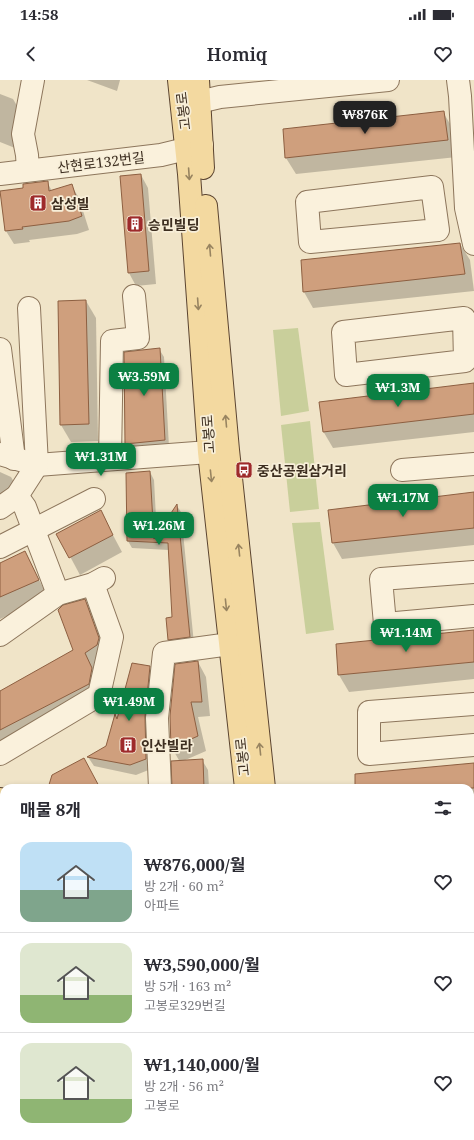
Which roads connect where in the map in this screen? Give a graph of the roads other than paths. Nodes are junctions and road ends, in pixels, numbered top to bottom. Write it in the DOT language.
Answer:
graph roads {
  1 [pos="33,80"];
  2 [pos="179,80"];
  3 [pos="198,80"];
  4 [pos="384,80"];
  5 [pos="458,80"];
  6 [pos="190,104"];
  7 [pos="195,147"];
  8 [pos="28,170"];
  9 [pos="0,174"];
  10 [pos="466,208"];
  11 [pos="436,213"];
  12 [pos="474,244"];
  13 [pos="134,296"];
  14 [pos="29,308"];
  15 [pos="470,339"];
  16 [pos="0,349"];
  17 [pos="209,452"];
  18 [pos="7,457"];
  19 [pos="110,459"];
  20 [pos="474,464"];
  21 [pos="37,465"];
  22 [pos="402,470"];
  23 [pos="94,499"];
  24 [pos="8,502"];
  25 [pos="34,531"];
  26 [pos="0,547"];
  27 [pos="474,572"];
  28 [pos="58,594"];
  29 [pos="474,616"];
  30 [pos="0,635"];
  31 [pos="230,644"];
  32 [pos="474,704"];
  33 [pos="474,745"];
  34 [pos="0,754"];
  35 [pos="160,784"];
  36 [pos="246,784"];
  37 [pos="264,784"];
  1 -- 8 [label="street"];
  2 -- 6 [label="main road, 고봉로"];
  3 -- 6 [label="main road, 고봉로"];
  4 -- 6 [label="street"];
  5 -- 10 [label="street"];
  6 -- 7 [label="main road, 고봉로"];
  7 -- 8 [label="street, 산현로132번길"];
  7 -- 17 [label="main road, 고봉로, one-way"];
  37 -- 7 [label="main road, 고봉로, one-way"];
  8 -- 9 [label="street, 산현로132번길"];
  10 -- 11 [label="street"];
  10 -- 12 [label="street"];
  11 -- 11 [label="street"];
  13 -- 19 [label="street"];
  14 -- 21 [label="street"];
  15 -- 15 [label="street"];
  16 -- 18 [label="street"];
  17 -- 19 [label="street"];
  17 -- 31 [label="main road, 고봉로, one-way"];
  18 -- 21 [label="street"];
  19 -- 21 [label="street"];
  20 -- 22 [label="street"];
  21 -- 24 [label="street"];
  23 -- 25 [label="street"];
  24 -- 25 [label="street"];
  25 -- 26 [label="street"];
  25 -- 28 [label="street"];
  27 -- 29 [label="street"];
  28 -- 30 [label="street"];
  28 -- 34 [label="street"];
  31 -- 35 [label="street"];
  31 -- 36 [label="main road, 고봉로"];
  32 -- 33 [label="street"];
}
